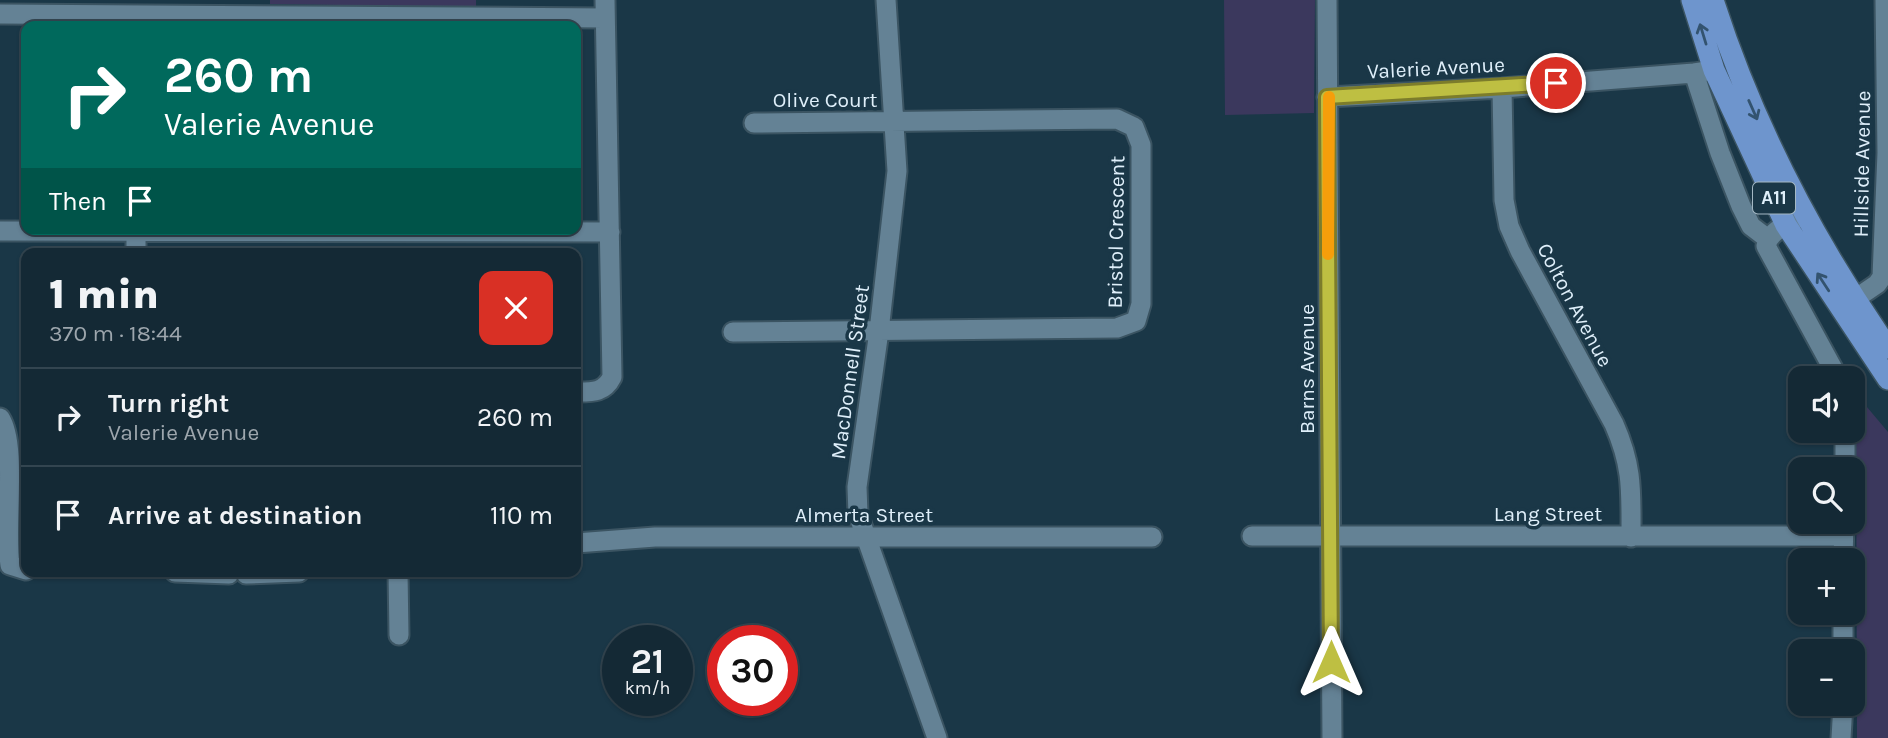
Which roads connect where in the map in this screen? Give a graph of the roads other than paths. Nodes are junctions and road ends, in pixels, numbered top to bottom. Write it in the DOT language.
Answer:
graph roads {
  1 [pos="886,0"];
  2 [pos="1327,0"];
  3 [pos="1692,0"];
  4 [pos="1713,0"];
  5 [pos="1885,0"];
  6 [pos="256,8"];
  7 [pos="605,9"];
  8 [pos="0,14"];
  9 [pos="136,21"];
  10 [pos="1704,71"];
  11 [pos="1502,88"];
  12 [pos="1327,97"];
  13 [pos="895,122"];
  14 [pos="754,123"];
  15 [pos="1887,153"];
  16 [pos="1796,220"];
  17 [pos="0,231"];
  18 [pos="21,231"];
  19 [pos="581,232"];
  20 [pos="610,232"];
  21 [pos="1768,239"];
  22 [pos="1848,304"];
  23 [pos="879,331"];
  24 [pos="733,332"];
  25 [pos="1888,348"];
  26 [pos="1832,366"];
  27 [pos="1888,379"];
  28 [pos="581,392"];
  29 [pos="1,419"];
  30 [pos="1788,531"];
  31 [pos="1252,536"];
  32 [pos="1330,536"];
  33 [pos="1152,537"];
  34 [pos="1631,537"];
  35 [pos="867,538"];
  36 [pos="581,543"];
  37 [pos="21,568"];
  38 [pos="398,577"];
  39 [pos="399,635"];
  40 [pos="1842,716"];
  41 [pos="937,738"];
  42 [pos="1332,738"];
  43 [pos="1841,738"];
  1 -- 13 [label="street, MacDonnell Street"];
  2 -- 12 [label="street, Barns Avenue"];
  10 -- 3 [label="main road, A11, one-way"];
  4 -- 16 [label="main road, A11, one-way"];
  5 -- 15 [label="street, Hillside Avenue"];
  6 -- 7 [label="street"];
  6 -- 9 [label="street"];
  7 -- 20 [label="street"];
  8 -- 9 [label="street"];
  10 -- 11 [label="street, Valerie Avenue"];
  10 -- 16 [label="main road, A11"];
  10 -- 21 [label="street"];
  11 -- 12 [label="street, Valerie Avenue"];
  11 -- 34 [label="street, Colton Avenue"];
  12 -- 32 [label="street, Barns Avenue"];
  13 -- 14 [label="street, Olive Court"];
  13 -- 23 [label="street, MacDonnell Street"];
  13 -- 23 [label="street, Bristol Crescent"];
  15 -- 22 [label="street, Hillside Avenue"];
  16 -- 21 [label="street"];
  16 -- 22 [label="main road, A11"];
  17 -- 18 [label="street"];
  19 -- 20 [label="street"];
  20 -- 28 [label="street"];
  21 -- 26 [label="street"];
  22 -- 25 [label="main road, A11"];
  22 -- 27 [label="main road, A11"];
  23 -- 24 [label="street"];
  23 -- 35 [label="street, MacDonnell Street"];
  29 -- 37 [label="street"];
  30 -- 34 [label="street, Lang Street"];
  31 -- 32 [label="street, Lang Street"];
  32 -- 34 [label="street, Lang Street"];
  32 -- 42 [label="street, Barns Avenue"];
  33 -- 35 [label="street, Almerta Street"];
  35 -- 36 [label="street, Almerta Street"];
  35 -- 41 [label="street, MacDonnell Street"];
  38 -- 39 [label="street"];
  40 -- 43 [label="street"];
}
